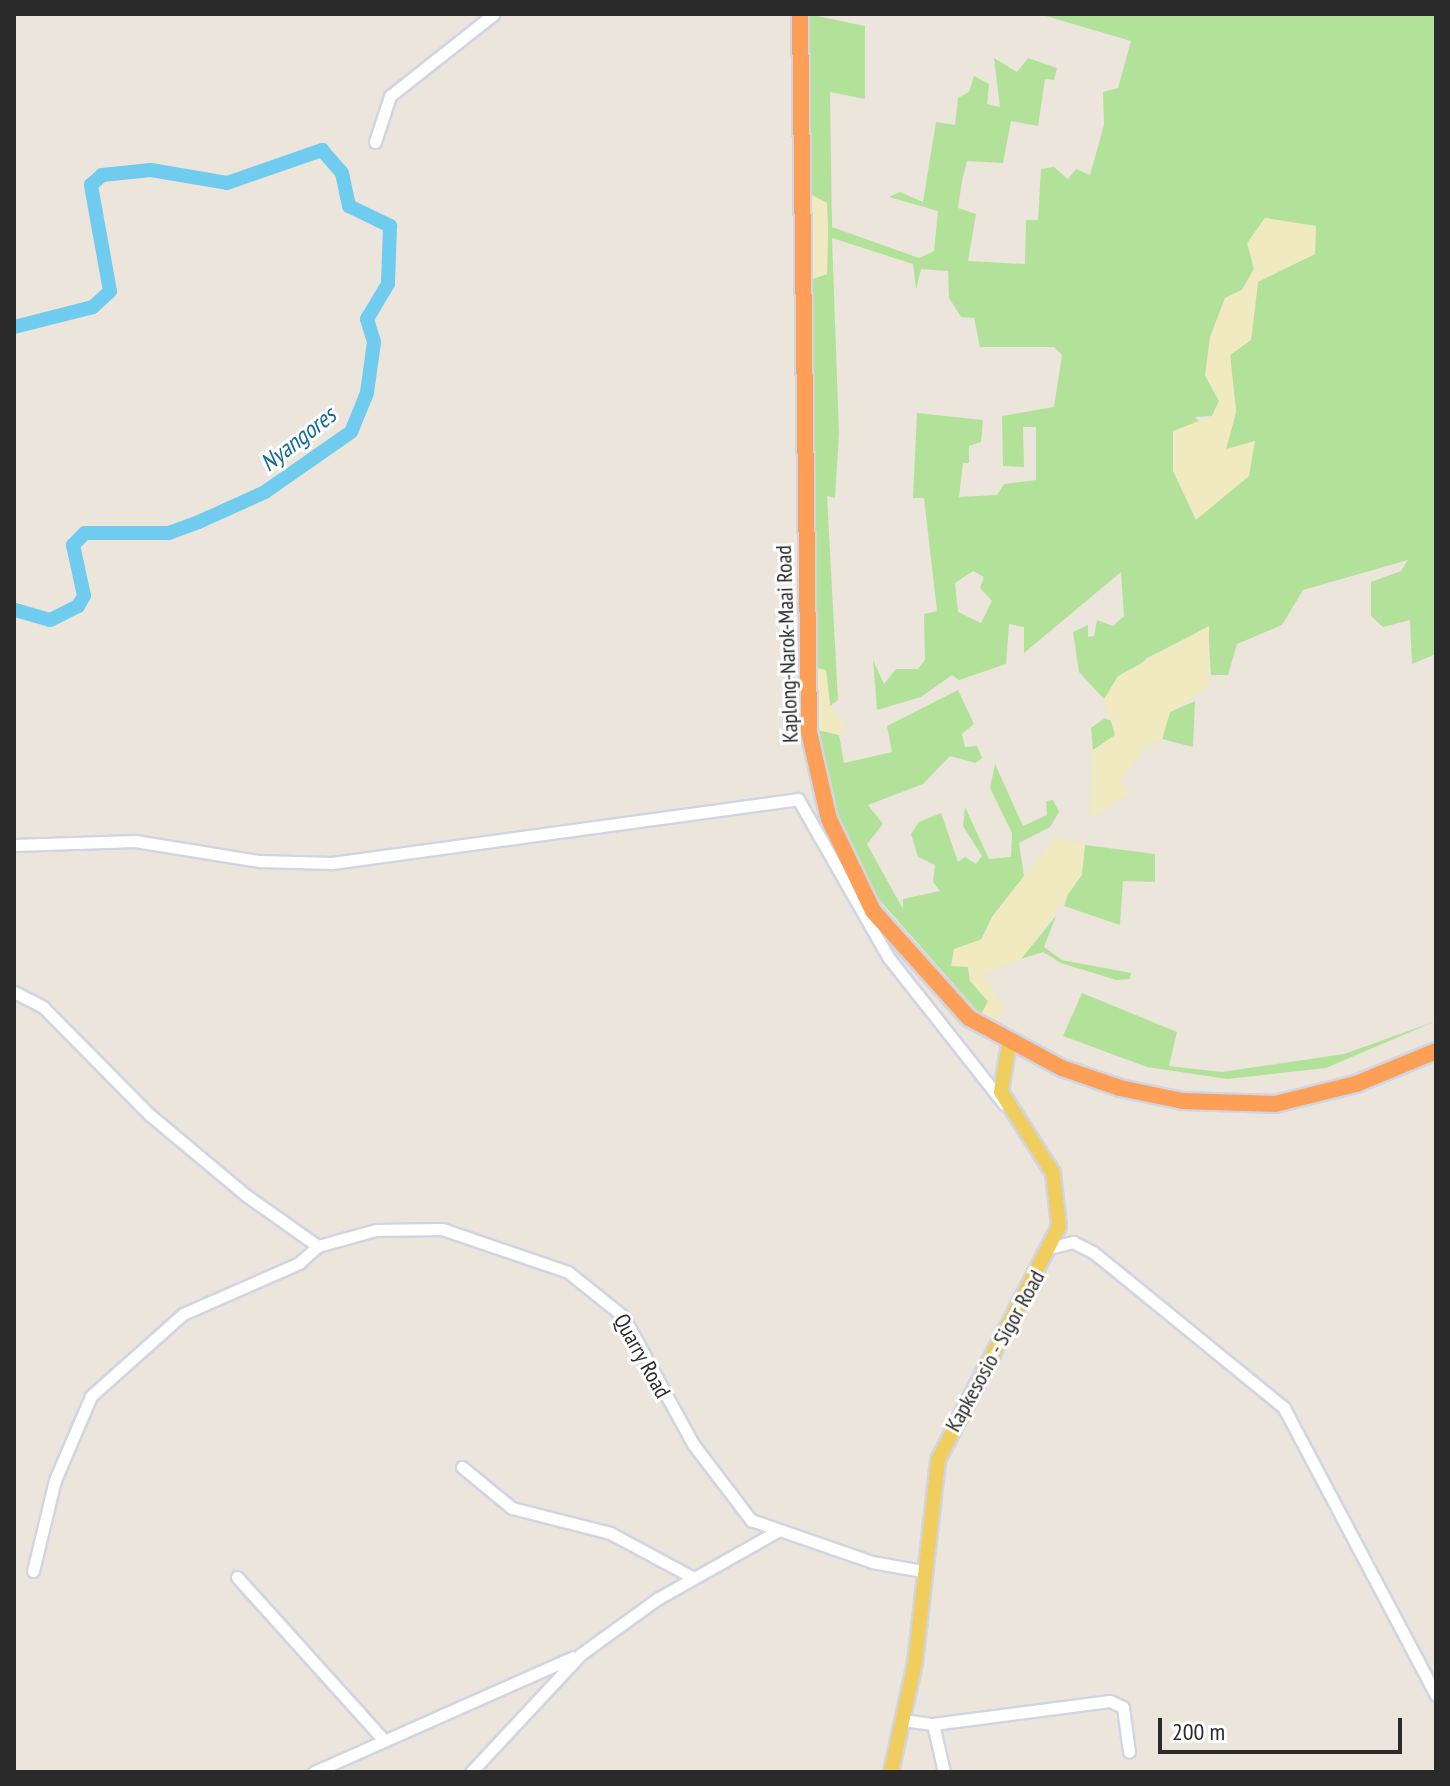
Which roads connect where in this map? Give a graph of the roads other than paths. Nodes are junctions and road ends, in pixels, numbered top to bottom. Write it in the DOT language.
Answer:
graph roads {
  1 [pos="494,14"];
  2 [pos="800,14"];
  3 [pos="375,142"];
  4 [pos="14,845"];
  5 [pos="14,992"];
  6 [pos="1009,1043"];
  7 [pos="1436,1051"];
  8 [pos="1005,1104"];
  9 [pos="318,1246"];
  10 [pos="1053,1247"];
  11 [pos="462,1467"];
  12 [pos="776,1532"];
  13 [pos="33,1571"];
  14 [pos="922,1571"];
  15 [pos="237,1577"];
  16 [pos="694,1578"];
  17 [pos="581,1654"];
  18 [pos="1436,1695"];
  19 [pos="903,1720"];
  20 [pos="933,1724"];
  21 [pos="384,1740"];
  22 [pos="1129,1752"];
  23 [pos="314,1772"];
  24 [pos="471,1772"];
  25 [pos="891,1772"];
  26 [pos="944,1772"];
  1 -- 3 [label="street"];
  2 -- 6 [label="highway, Kaplong-Narok-Maai Road"];
  4 -- 8 [label="street"];
  5 -- 9 [label="street"];
  6 -- 7 [label="highway, Kaplong-Narok-Maai Road"];
  6 -- 8 [label="main road, Kapkesosio - Sigor Road"];
  8 -- 10 [label="main road, Kapkesosio - Sigor Road"];
  9 -- 12 [label="street, Quarry Road"];
  9 -- 13 [label="street"];
  10 -- 14 [label="main road, Kapkesosio - Sigor Road"];
  10 -- 18 [label="street"];
  11 -- 16 [label="street"];
  12 -- 14 [label="street, Quarry Road"];
  12 -- 16 [label="street"];
  14 -- 19 [label="main road, Kapkesosio - Sigor Road"];
  15 -- 21 [label="street"];
  16 -- 17 [label="street"];
  17 -- 21 [label="street"];
  17 -- 24 [label="street"];
  19 -- 20 [label="street"];
  19 -- 25 [label="main road, Kapkesosio - Sigor Road"];
  20 -- 22 [label="street"];
  20 -- 26 [label="street"];
  21 -- 23 [label="street"];
}
